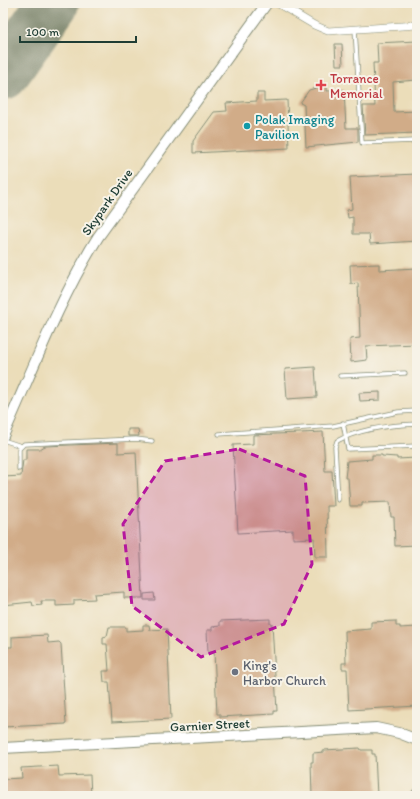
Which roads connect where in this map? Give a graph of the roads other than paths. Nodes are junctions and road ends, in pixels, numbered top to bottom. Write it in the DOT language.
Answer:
graph roads {
  1 [pos="267,3"];
  2 [pos="277,3"];
  3 [pos="417,25"];
  4 [pos="355,29"];
  5 [pos="417,143"];
  6 [pos="405,373"];
  7 [pos="340,376"];
  8 [pos="417,411"];
  9 [pos="343,423"];
  10 [pos="417,424"];
  11 [pos="219,434"];
  12 [pos="3,436"];
  13 [pos="345,436"];
  14 [pos="3,440"];
  15 [pos="152,441"];
  16 [pos="21,446"];
  17 [pos="417,446"];
  18 [pos="19,469"];
  19 [pos="338,500"];
  20 [pos="417,740"];
  21 [pos="3,748"];
  1 -- 12 [label="main road, Skypark Drive"];
  2 -- 4 [label="street"];
  3 -- 4 [label="street"];
  4 -- 5 [label="lane"];
  6 -- 7 [label="lane"];
  8 -- 9 [label="lane"];
  9 -- 11 [label="lane"];
  9 -- 13 [label="lane"];
  10 -- 13 [label="lane"];
  13 -- 17 [label="lane"];
  13 -- 19 [label="lane"];
  14 -- 16 [label="lane"];
  15 -- 16 [label="lane"];
  16 -- 18 [label="lane"];
  20 -- 21 [label="main road, Garnier Street"];
}
